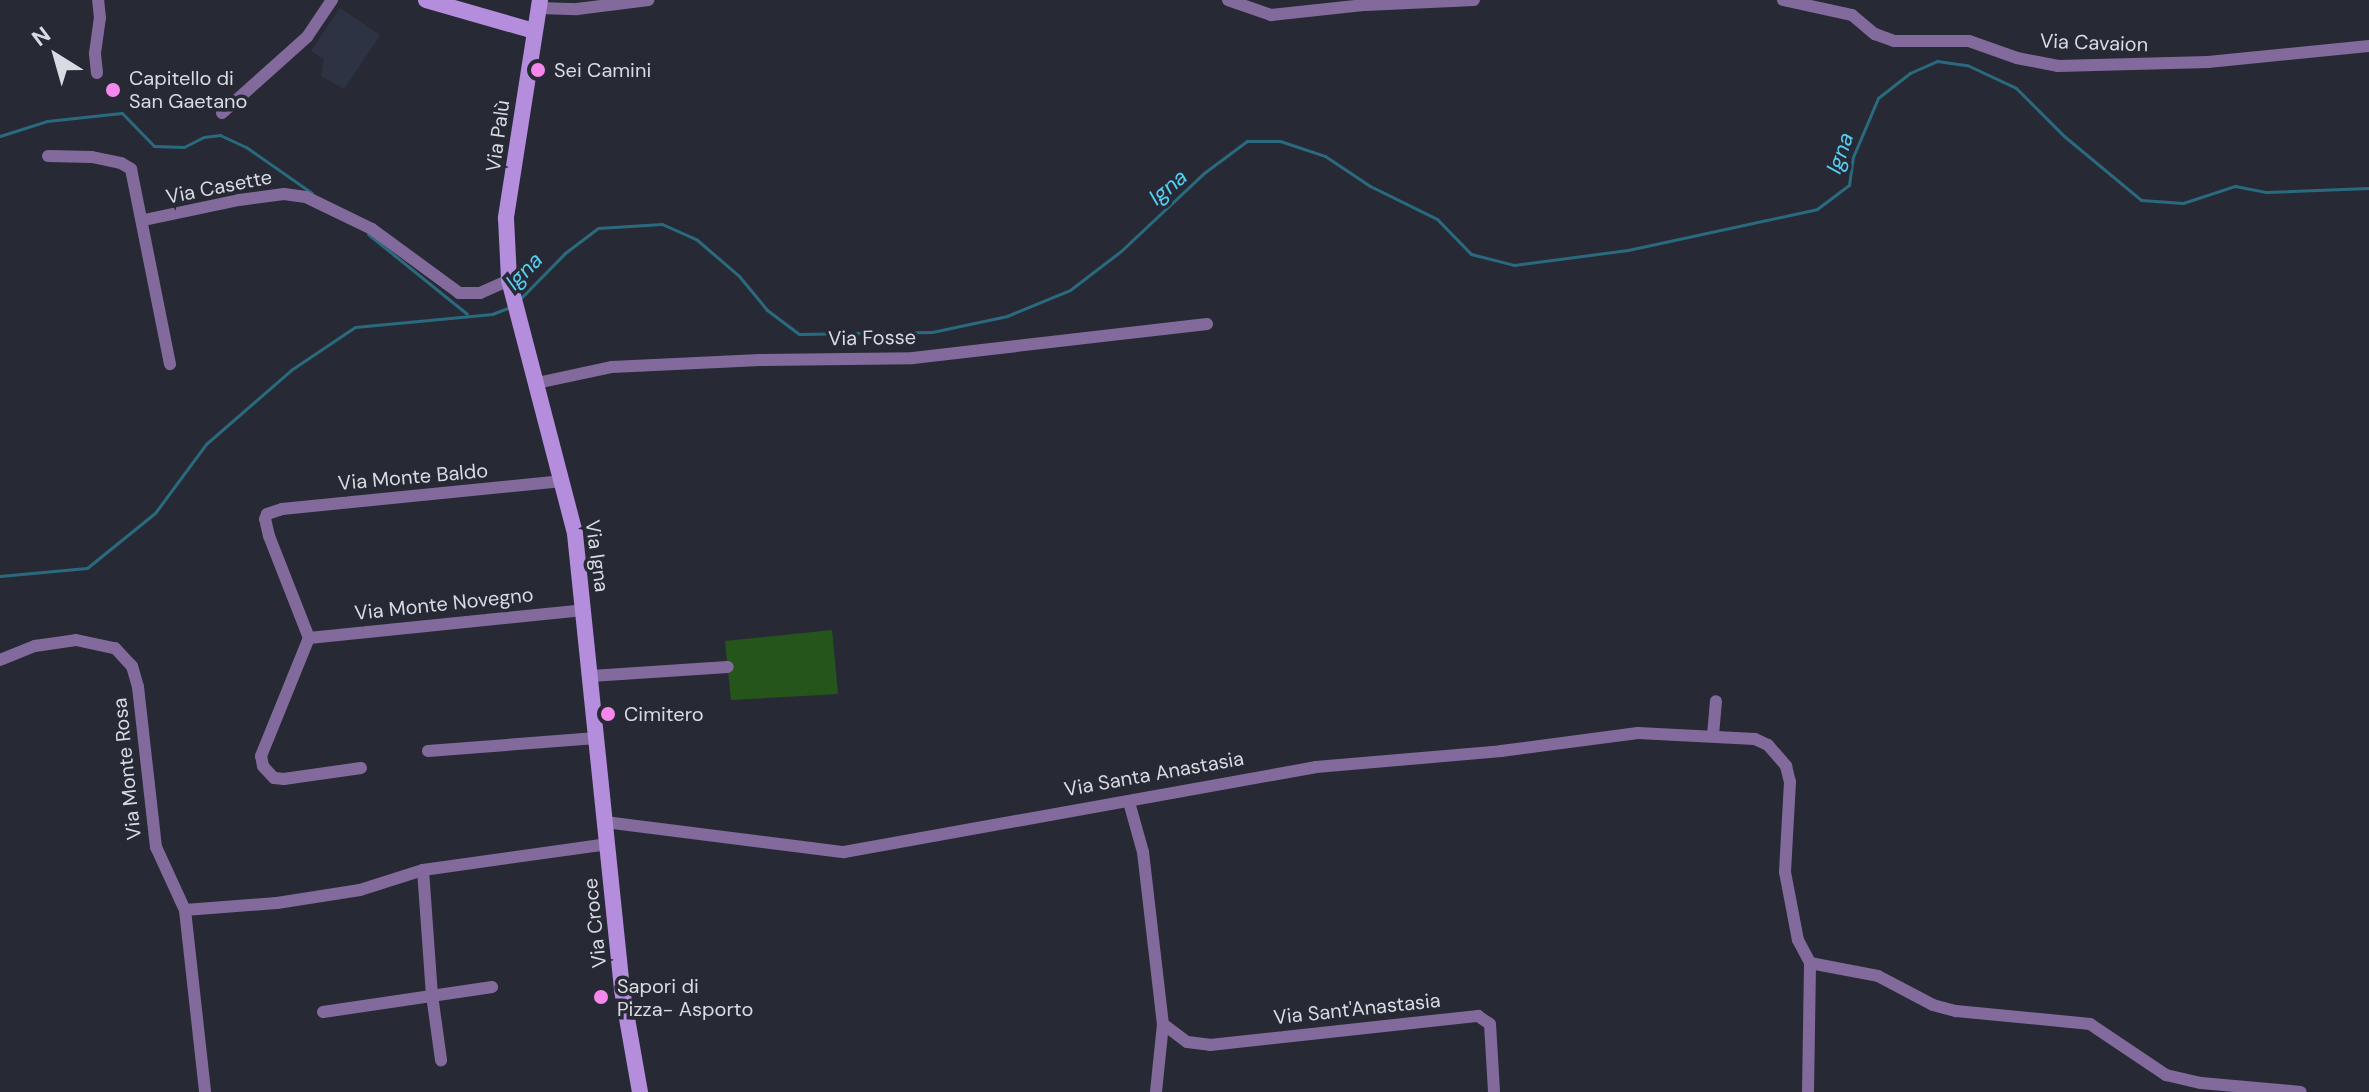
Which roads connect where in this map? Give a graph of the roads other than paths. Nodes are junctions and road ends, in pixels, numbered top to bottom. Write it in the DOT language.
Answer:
graph roads {
  1 [pos="98,0"];
  2 [pos="332,0"];
  3 [pos="426,0"];
  4 [pos="648,0"];
  5 [pos="1228,0"];
  6 [pos="1474,0"];
  7 [pos="1783,0"];
  8 [pos="540,4"];
  9 [pos="534,31"];
  10 [pos="2369,46"];
  11 [pos="97,73"];
  12 [pos="222,113"];
  13 [pos="48,156"];
  14 [pos="144,220"];
  15 [pos="510,284"];
  16 [pos="1207,324"];
  17 [pos="170,364"];
  18 [pos="537,383"];
  19 [pos="563,481"];
  20 [pos="584,610"];
  21 [pos="309,638"];
  22 [pos="0,660"];
  23 [pos="728,667"];
  24 [pos="591,676"];
  25 [pos="1716,701"];
  26 [pos="1713,735"];
  27 [pos="597,738"];
  28 [pos="428,751"];
  29 [pos="361,768"];
  30 [pos="1129,802"];
  31 [pos="605,822"];
  32 [pos="608,844"];
  33 [pos="423,870"];
  34 [pos="185,910"];
  35 [pos="1810,963"];
  36 [pos="492,987"];
  37 [pos="432,995"];
  38 [pos="323,1012"];
  39 [pos="1163,1024"];
  40 [pos="441,1060"];
  41 [pos="205,1092"];
  42 [pos="640,1092"];
  43 [pos="1156,1092"];
  44 [pos="1494,1092"];
  45 [pos="1808,1092"];
  46 [pos="2301,1092"];
  1 -- 11 [label="street"];
  2 -- 12 [label="street"];
  3 -- 9 [label="main road"];
  4 -- 8 [label="street"];
  5 -- 6 [label="street"];
  7 -- 10 [label="street, Via Cavaion"];
  8 -- 9 [label="main road, Via Palù"];
  9 -- 15 [label="main road, Via Palù"];
  13 -- 14 [label="street, Via Casette"];
  14 -- 15 [label="street, Via Casette"];
  14 -- 17 [label="street, Via Casette"];
  15 -- 18 [label="main road, Via Igna"];
  16 -- 18 [label="street, Via Fosse"];
  18 -- 19 [label="main road, Via Igna"];
  19 -- 20 [label="main road, Via Igna"];
  19 -- 21 [label="street, Via Monte Baldo"];
  20 -- 21 [label="street, Via Monte Novegno"];
  20 -- 24 [label="main road, Via Igna"];
  21 -- 29 [label="street"];
  22 -- 34 [label="street, Via Monte Rosa"];
  23 -- 24 [label="street"];
  24 -- 27 [label="main road, Via Igna"];
  25 -- 26 [label="street"];
  26 -- 30 [label="street, Via Santa Anastasia"];
  26 -- 35 [label="street, Via Santa Anastasia"];
  27 -- 28 [label="street"];
  27 -- 31 [label="main road, Via Igna"];
  30 -- 31 [label="street, Via Santa Anastasia"];
  30 -- 39 [label="street"];
  31 -- 32 [label="main road, Via Igna"];
  32 -- 33 [label="street"];
  32 -- 42 [label="main road, Via Croce"];
  33 -- 34 [label="street"];
  33 -- 37 [label="street"];
  34 -- 41 [label="street, Via Monte Rosa"];
  35 -- 45 [label="street"];
  35 -- 46 [label="street"];
  36 -- 37 [label="street"];
  37 -- 38 [label="street"];
  37 -- 40 [label="street"];
  39 -- 43 [label="street"];
  39 -- 44 [label="street, Via Sant'Anastasia"];
}
